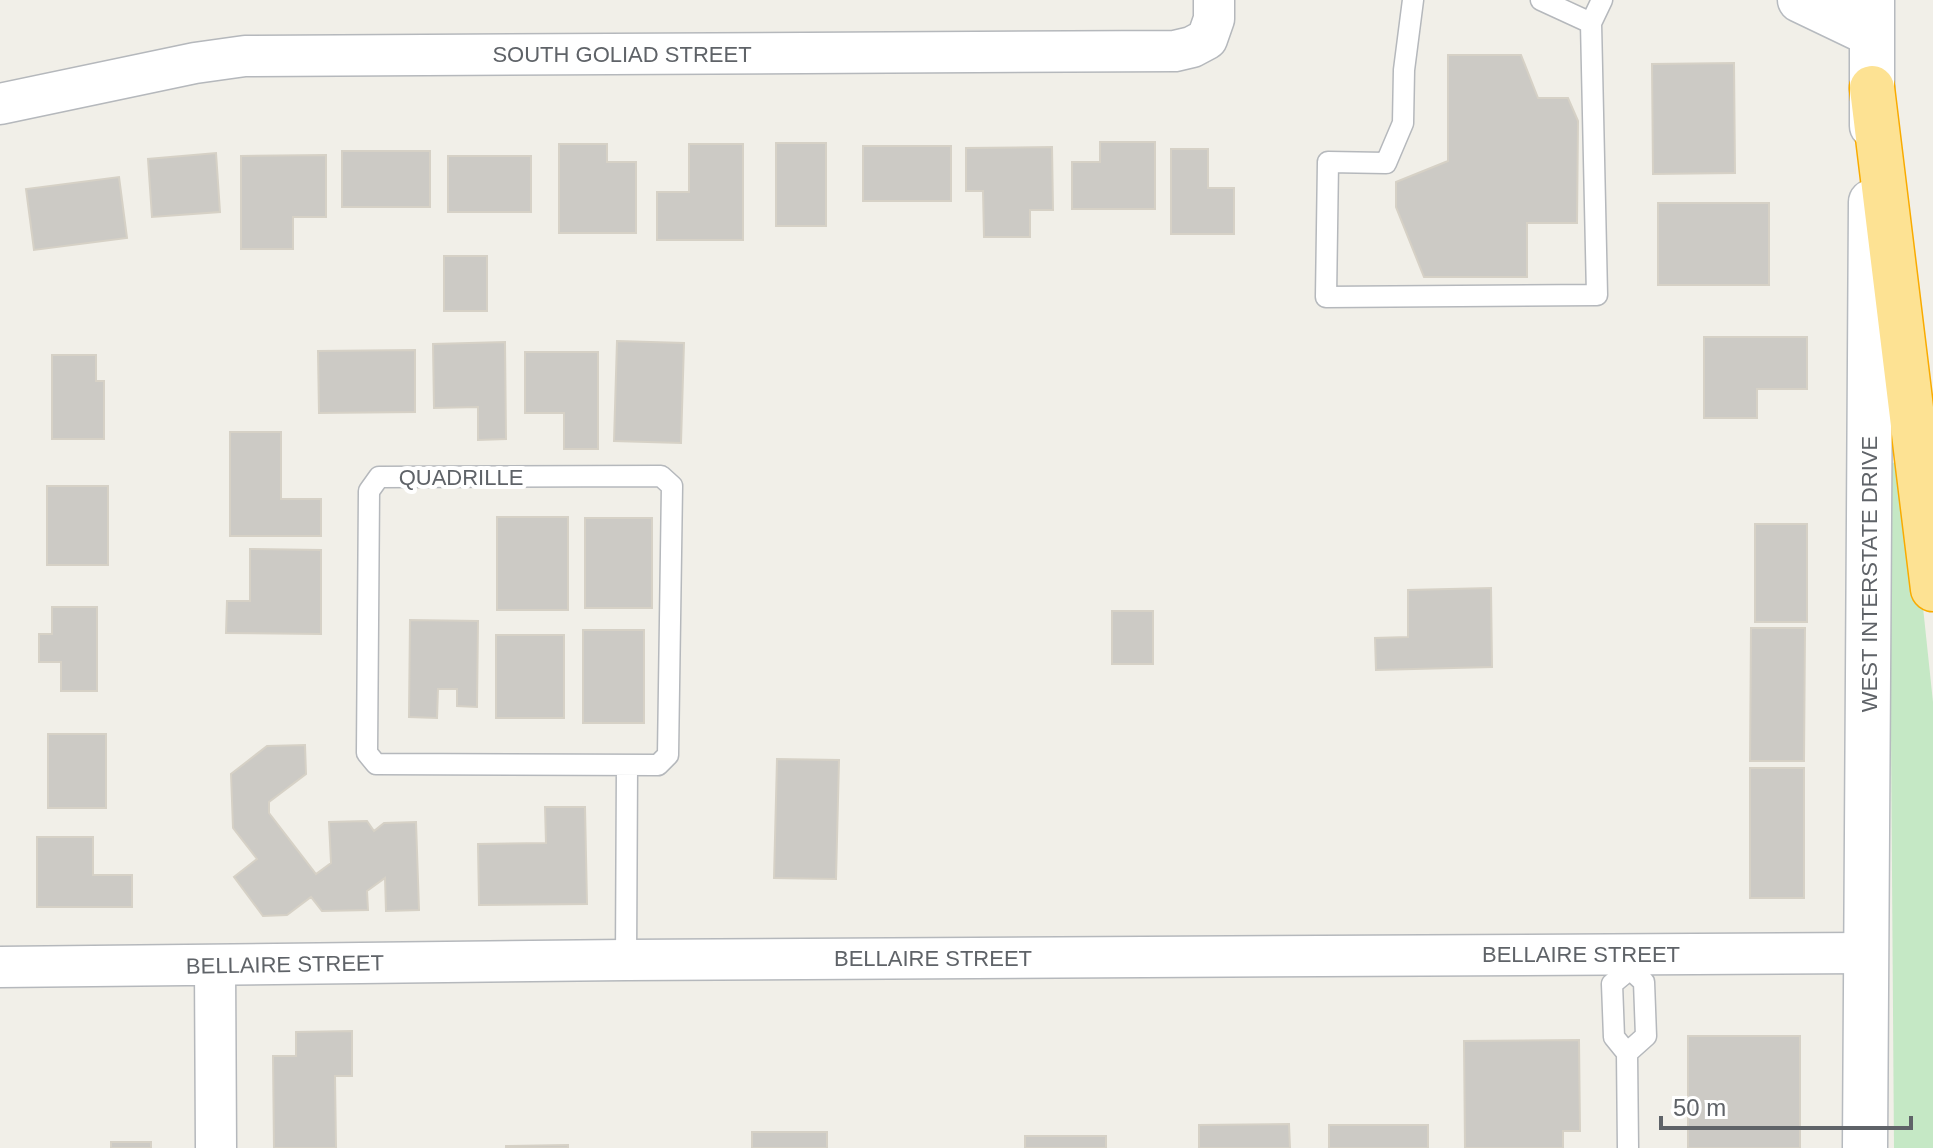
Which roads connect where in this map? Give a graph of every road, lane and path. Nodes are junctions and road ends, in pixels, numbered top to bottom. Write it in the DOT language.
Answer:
graph roads {
  1 [pos="1214,0"];
  2 [pos="1413,0"];
  3 [pos="1541,0"];
  4 [pos="1602,0"];
  5 [pos="1800,0"];
  6 [pos="1871,17"];
  7 [pos="1591,23"];
  8 [pos="1872,88"];
  9 [pos="0,104"];
  10 [pos="1933,589"];
  11 [pos="627,765"];
  12 [pos="1866,953"];
  13 [pos="626,960"];
  14 [pos="1630,961"];
  15 [pos="215,965"];
  16 [pos="0,967"];
  17 [pos="1627,1053"];
  18 [pos="216,1148"];
  19 [pos="1628,1148"];
  20 [pos="1865,1148"];
  1 -- 9 [label="street, SOUTH GOLIAD STREET"];
  2 -- 7 [label="lane"];
  3 -- 7 [label="lane"];
  4 -- 7 [label="lane"];
  5 -- 6 [label="main road"];
  6 -- 8 [label="main road, WEST INTERSTATE DRIVE"];
  8 -- 10 [label="highway"];
  8 -- 12 [label="main road, WEST INTERSTATE DRIVE"];
  11 -- 11 [label="lane, QUADRILLE"];
  11 -- 13 [label="lane"];
  12 -- 14 [label="street, BELLAIRE STREET"];
  12 -- 20 [label="main road, WEST INTERSTATE DRIVE"];
  13 -- 14 [label="street, BELLAIRE STREET"];
  13 -- 15 [label="street, BELLAIRE STREET"];
  14 -- 17 [label="lane"];
  14 -- 17 [label="lane"];
  15 -- 16 [label="street, BELLAIRE STREET"];
  15 -- 18 [label="street"];
  17 -- 19 [label="lane"];
}
